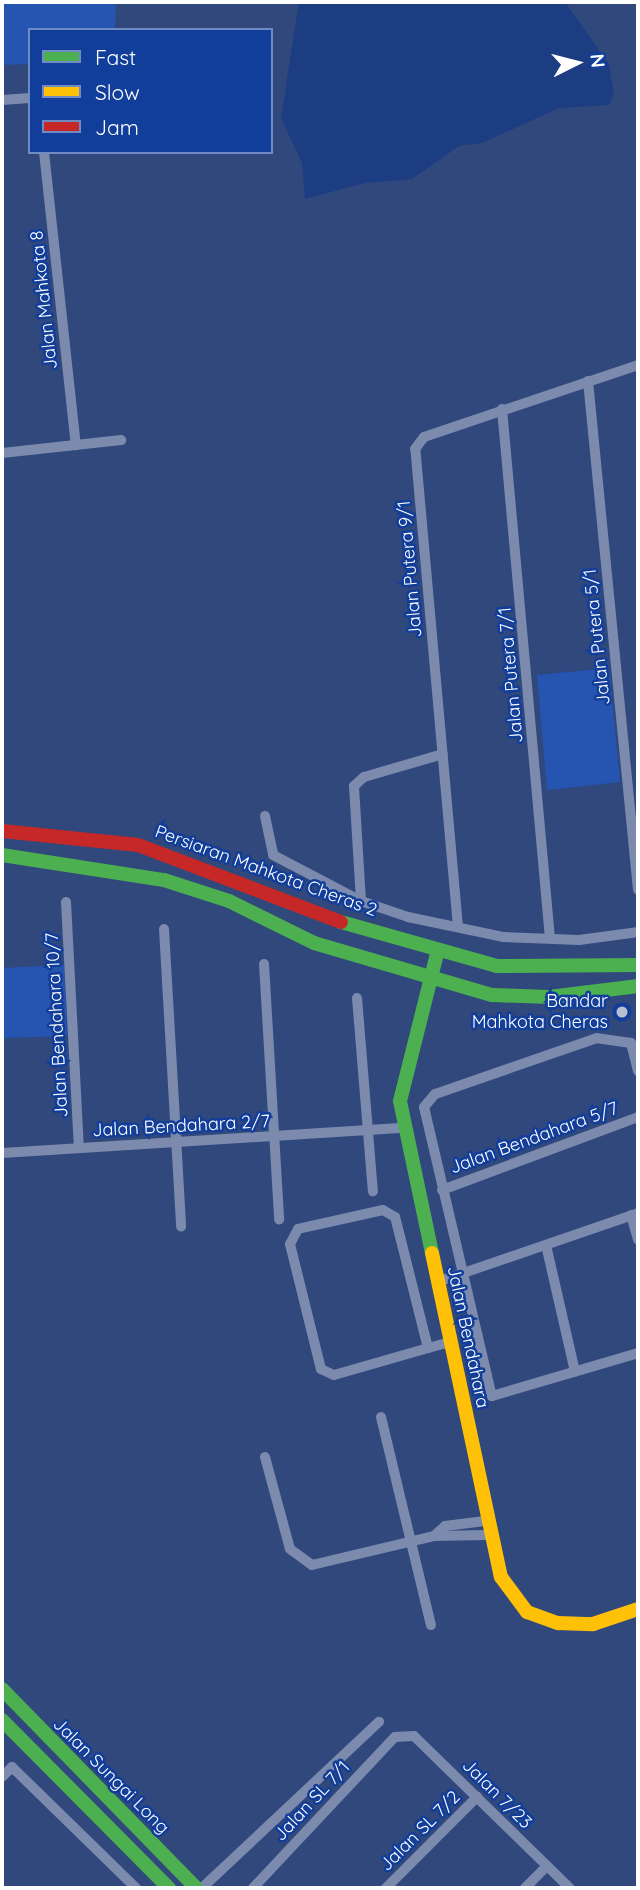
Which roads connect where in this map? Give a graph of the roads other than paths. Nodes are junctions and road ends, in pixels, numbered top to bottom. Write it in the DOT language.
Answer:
graph roads {
  1 [pos="28,98"];
  2 [pos="2,100"];
  3 [pos="44,154"];
  4 [pos="638,365"];
  5 [pos="588,382"];
  6 [pos="502,409"];
  7 [pos="121,440"];
  8 [pos="76,445"];
  9 [pos="2,453"];
  10 [pos="443,754"];
  11 [pos="265,816"];
  12 [pos="2,831"];
  13 [pos="2,855"];
  14 [pos="638,890"];
  15 [pos="361,901"];
  16 [pos="66,902"];
  17 [pos="458,927"];
  18 [pos="164,929"];
  19 [pos="638,932"];
  20 [pos="550,938"];
  21 [pos="438,950"];
  22 [pos="264,964"];
  23 [pos="638,965"];
  24 [pos="433,983"];
  25 [pos="638,986"];
  26 [pos="357,998"];
  27 [pos="638,1071"];
  28 [pos="638,1117"];
  29 [pos="404,1131"];
  30 [pos="366,1133"];
  31 [pos="273,1137"];
  32 [pos="176,1143"];
  33 [pos="79,1147"];
  34 [pos="2,1153"];
  35 [pos="442,1190"];
  36 [pos="373,1191"];
  37 [pos="635,1214"];
  38 [pos="279,1220"];
  39 [pos="181,1227"];
  40 [pos="638,1240"];
  41 [pos="546,1245"];
  42 [pos="462,1274"];
  43 [pos="438,1282"];
  44 [pos="451,1342"];
  45 [pos="428,1348"];
  46 [pos="638,1353"];
  47 [pos="575,1372"];
  48 [pos="381,1417"];
  49 [pos="265,1457"];
  50 [pos="487,1528"];
  51 [pos="411,1542"];
  52 [pos="638,1609"];
  53 [pos="431,1625"];
  54 [pos="2,1689"];
  55 [pos="2,1720"];
  56 [pos="379,1722"];
  57 [pos="395,1737"];
  58 [pos="2,1777"];
  59 [pos="477,1797"];
  60 [pos="547,1866"];
  61 [pos="136,1888"];
  62 [pos="169,1888"];
  63 [pos="196,1888"];
  64 [pos="202,1888"];
  65 [pos="253,1888"];
  66 [pos="386,1888"];
  67 [pos="525,1888"];
  68 [pos="570,1888"];
  1 -- 2 [label="street"];
  3 -- 8 [label="street, Jalan Mahkota 8"];
  4 -- 5 [label="street, Jalan Putera 9/1"];
  5 -- 6 [label="street, Jalan Putera 9/1"];
  5 -- 14 [label="street, Jalan Putera 5/1"];
  6 -- 10 [label="street, Jalan Putera 9/1"];
  6 -- 20 [label="street, Jalan Putera 7/1"];
  7 -- 8 [label="street"];
  8 -- 9 [label="street"];
  10 -- 15 [label="street"];
  10 -- 17 [label="street, Jalan Putera 9/1"];
  11 -- 15 [label="street"];
  12 -- 21 [label="street, Persiaran Mahkota Cheras 2"];
  13 -- 24 [label="street"];
  15 -- 17 [label="street"];
  16 -- 33 [label="street, Jalan Bendahara 10/7"];
  17 -- 20 [label="street"];
  18 -- 32 [label="street"];
  19 -- 20 [label="street"];
  21 -- 23 [label="street, Persiaran Mahkota Cheras 2"];
  21 -- 24 [label="street, Jalan Bendahara"];
  22 -- 31 [label="street"];
  24 -- 25 [label="street"];
  24 -- 29 [label="street, Jalan Bendahara"];
  26 -- 30 [label="street"];
  27 -- 35 [label="street"];
  28 -- 35 [label="street, Jalan Bendahara 5/7"];
  29 -- 30 [label="street, Jalan Bendahara 2/7"];
  29 -- 43 [label="street, Jalan Bendahara"];
  30 -- 31 [label="street, Jalan Bendahara 2/7"];
  30 -- 36 [label="street"];
  31 -- 32 [label="street, Jalan Bendahara 2/7"];
  31 -- 38 [label="street"];
  32 -- 33 [label="street, Jalan Bendahara 2/7"];
  32 -- 39 [label="street"];
  33 -- 34 [label="street, Jalan Bendahara 2/7"];
  35 -- 42 [label="street"];
  37 -- 40 [label="street"];
  37 -- 41 [label="street"];
  41 -- 42 [label="street"];
  41 -- 47 [label="street"];
  42 -- 43 [label="street"];
  42 -- 47 [label="street"];
  43 -- 44 [label="street, Jalan Bendahara"];
  44 -- 45 [label="street"];
  44 -- 50 [label="street, Jalan Bendahara"];
  45 -- 45 [label="street"];
  46 -- 47 [label="street"];
  48 -- 51 [label="street"];
  49 -- 51 [label="street"];
  50 -- 51 [label="street"];
  50 -- 52 [label="street, Jalan Bendahara"];
  51 -- 53 [label="street"];
  54 -- 63 [label="street, Jalan Sungai Long"];
  55 -- 62 [label="street"];
  56 -- 64 [label="street"];
  57 -- 59 [label="street, Jalan 7/23"];
  57 -- 65 [label="street, Jalan SL 7/1"];
  58 -- 61 [label="street"];
  59 -- 60 [label="street, Jalan 7/23"];
  59 -- 66 [label="street, Jalan SL 7/2"];
  60 -- 67 [label="street"];
  60 -- 68 [label="street, Jalan 7/23"];
}
